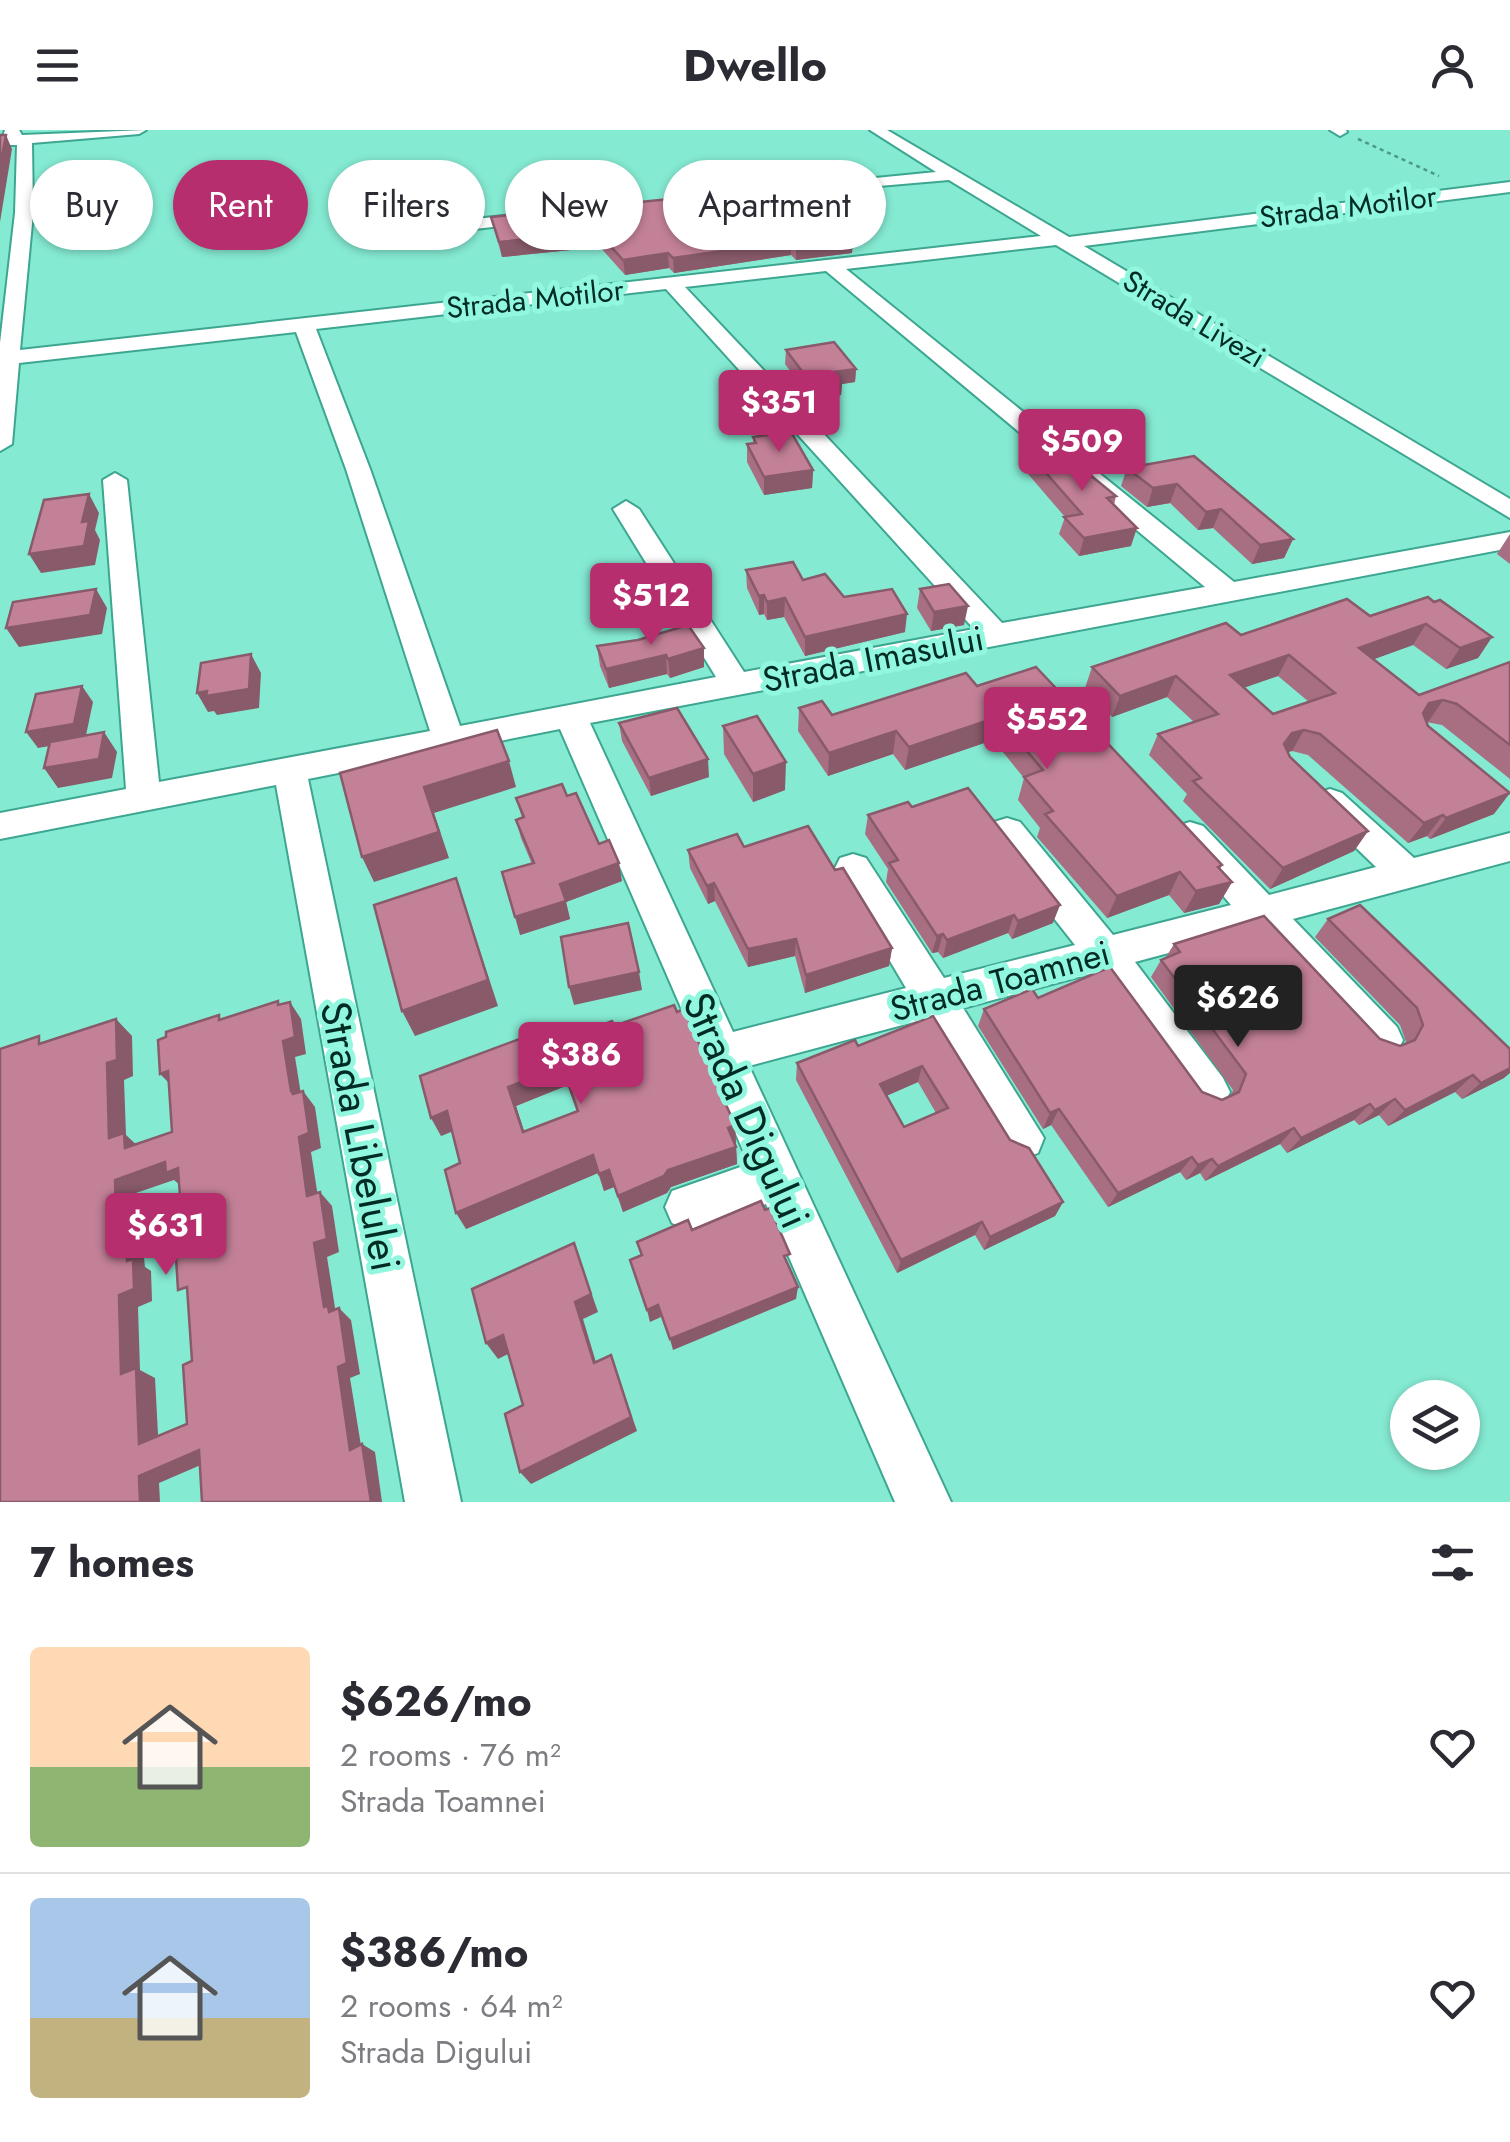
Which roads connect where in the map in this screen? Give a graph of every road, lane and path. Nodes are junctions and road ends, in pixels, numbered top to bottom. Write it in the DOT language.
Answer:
graph roads {
  1 [pos="139,130"];
  2 [pos="877,130"];
  3 [pos="1338,131"];
  4 [pos="11,137"];
  5 [pos="952,176"];
  6 [pos="886,183"];
  7 [pos="1510,187"];
  8 [pos="1474,192"];
  9 [pos="1064,241"];
  10 [pos="832,266"];
  11 [pos="671,284"];
  12 [pos="6,314"];
  13 [pos="304,325"];
  14 [pos="9,358"];
  15 [pos="0,444"];
  16 [pos="115,480"];
  17 [pos="626,510"];
  18 [pos="1510,510"];
  19 [pos="1510,540"];
  20 [pos="1228,591"];
  21 [pos="995,634"];
  22 [pos="737,686"];
  23 [pos="571,718"];
  24 [pos="449,740"];
  25 [pos="290,770"];
  26 [pos="1307,780"];
  27 [pos="144,799"];
  28 [pos="1168,814"];
  29 [pos="0,826"];
  30 [pos="1007,832"];
  31 [pos="1510,847"];
  32 [pos="853,868"];
  33 [pos="1406,874"];
  34 [pos="1263,912"];
  35 [pos="1105,953"];
  36 [pos="936,998"];
  37 [pos="1382,1040"];
  38 [pos="722,1054"];
  39 [pos="1208,1092"];
  40 [pos="1022,1138"];
  41 [pos="777,1178"];
  42 [pos="688,1208"];
  43 [pos="433,1502"];
  44 [pos="924,1502"];
  1 -- 4 [label="street"];
  2 -- 5 [label="street, Strada Livezi"];
  3 -- 8 [label="path"];
  4 -- 12 [label="street"];
  5 -- 6 [label="street"];
  5 -- 9 [label="street, Strada Livezi"];
  7 -- 8 [label="street, Strada Motilor"];
  8 -- 9 [label="street, Strada Motilor"];
  9 -- 10 [label="street, Strada Motilor"];
  9 -- 18 [label="street, Strada Livezi"];
  10 -- 11 [label="street, Strada Motilor"];
  10 -- 20 [label="street"];
  11 -- 13 [label="street, Strada Motilor"];
  11 -- 21 [label="street"];
  12 -- 14 [label="street"];
  13 -- 14 [label="street, Strada Motilor"];
  13 -- 24 [label="street"];
  14 -- 15 [label="street"];
  16 -- 27 [label="street"];
  17 -- 22 [label="street"];
  19 -- 20 [label="street, Strada Imasului"];
  20 -- 21 [label="street, Strada Imasului"];
  21 -- 22 [label="street, Strada Imasului"];
  22 -- 23 [label="street, Strada Imasului"];
  23 -- 24 [label="street, Strada Imasului"];
  23 -- 38 [label="street, Strada Digului"];
  24 -- 25 [label="street, Strada Imasului"];
  25 -- 27 [label="street, Strada Imasului"];
  25 -- 43 [label="street, Strada Libelulei"];
  26 -- 33 [label="street"];
  27 -- 29 [label="street, Strada Imasului"];
  28 -- 34 [label="street"];
  30 -- 35 [label="street"];
  31 -- 33 [label="street, Strada Toamnei"];
  32 -- 36 [label="street"];
  33 -- 34 [label="street, Strada Toamnei"];
  34 -- 35 [label="street, Strada Toamnei"];
  34 -- 37 [label="street"];
  35 -- 36 [label="street, Strada Toamnei"];
  35 -- 39 [label="street"];
  36 -- 38 [label="street, Strada Toamnei"];
  36 -- 40 [label="street"];
  38 -- 41 [label="street, Strada Digului"];
  41 -- 42 [label="street"];
  41 -- 44 [label="street, Strada Digului"];
}
